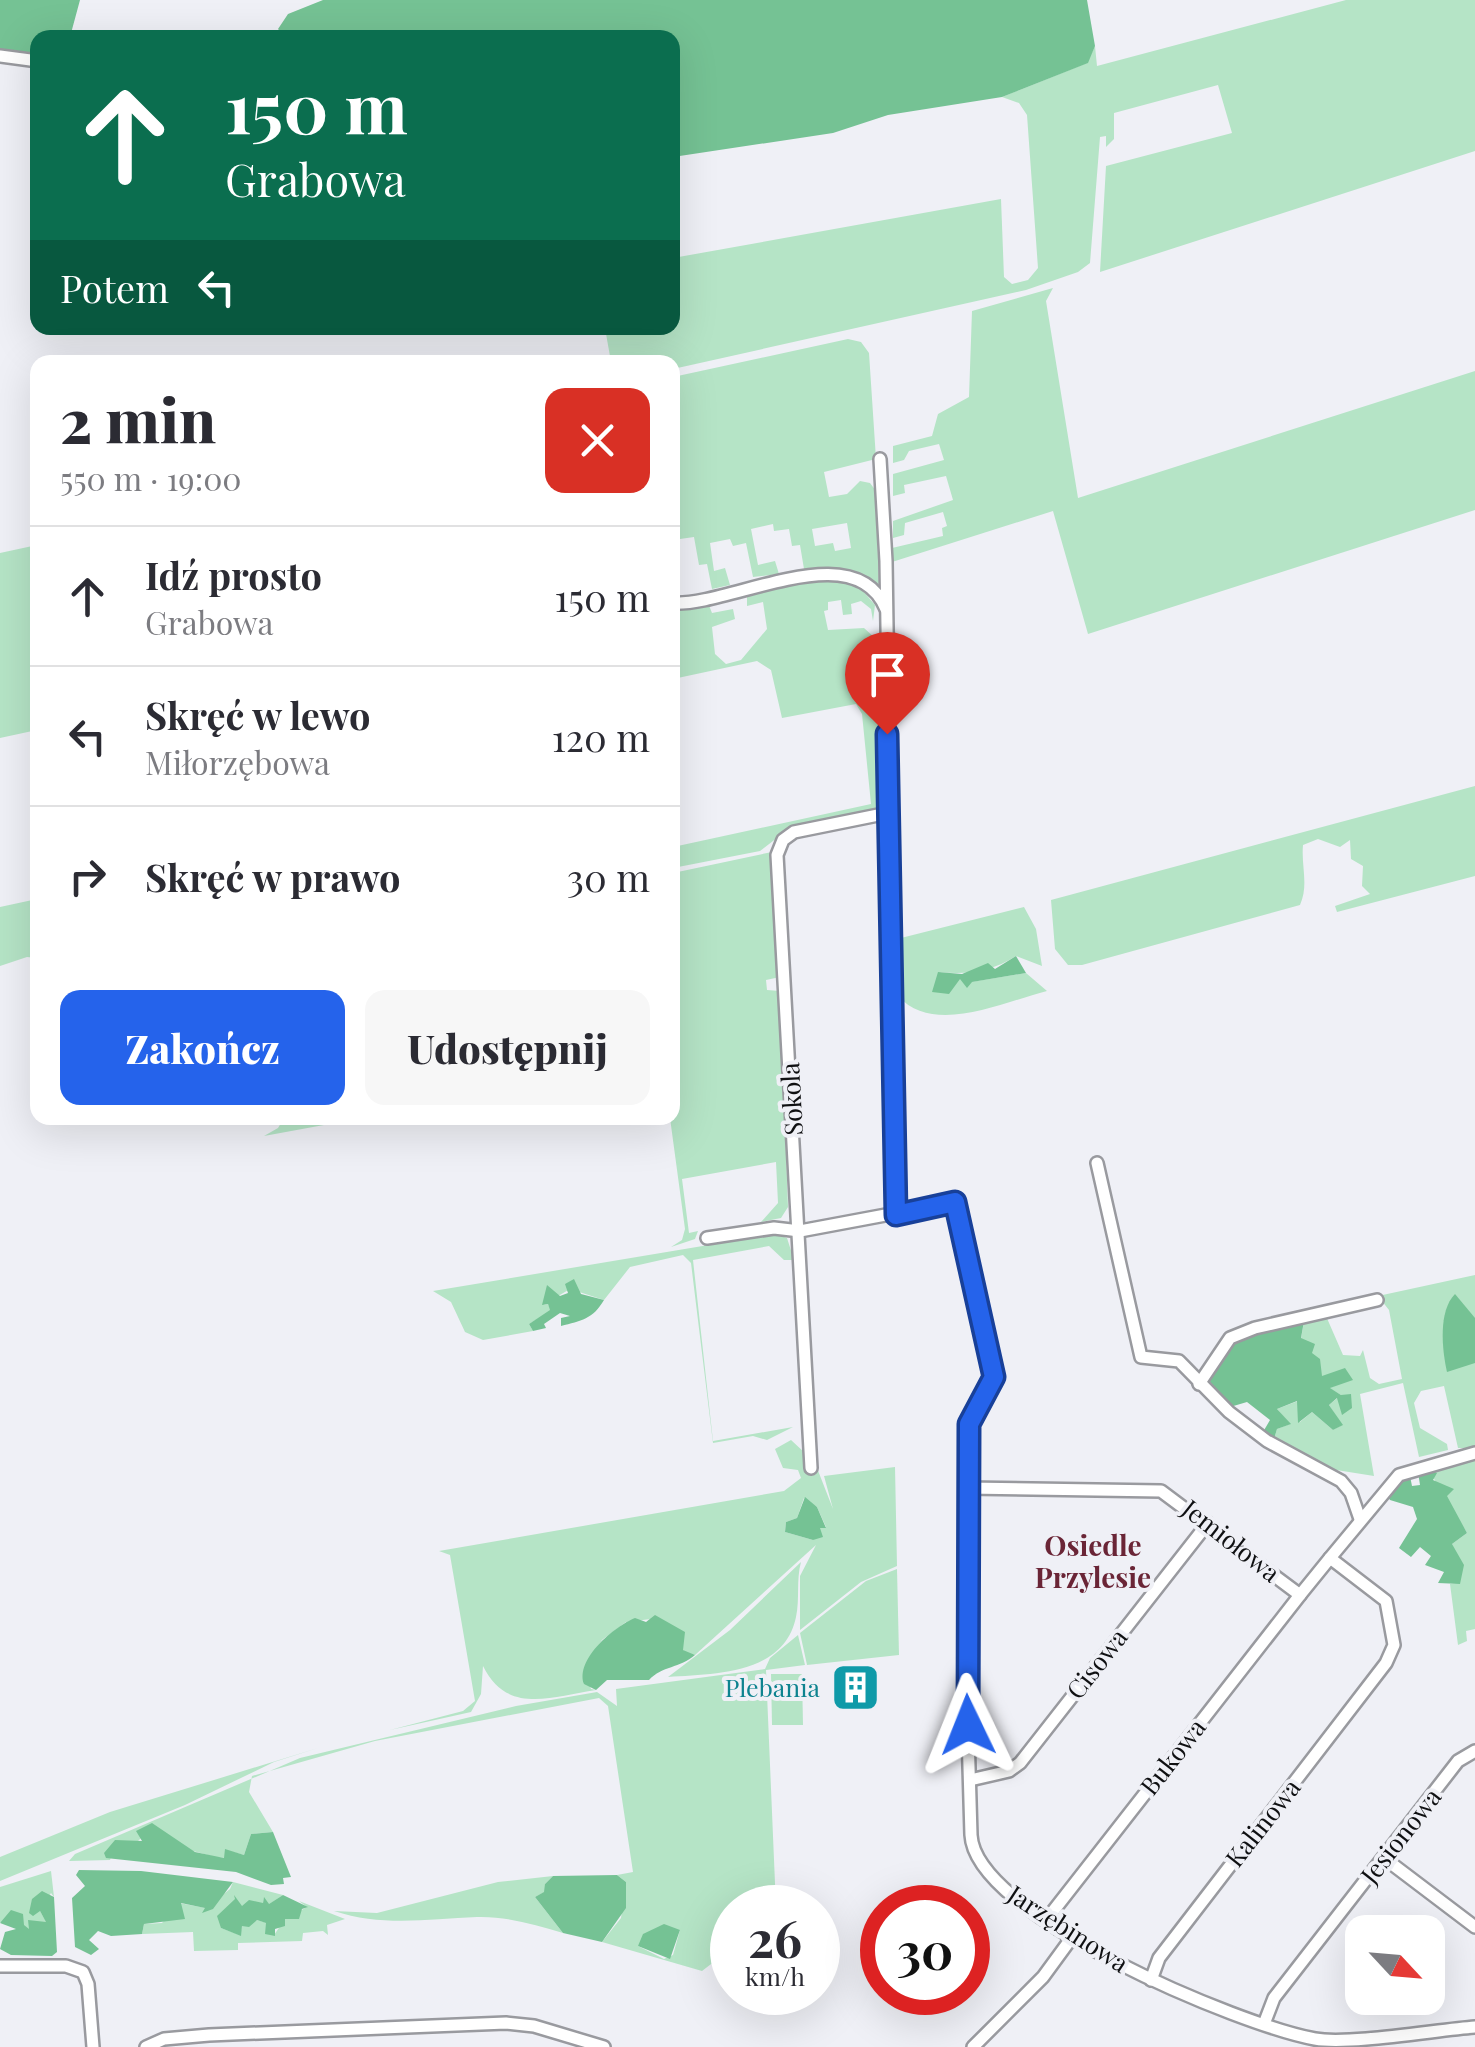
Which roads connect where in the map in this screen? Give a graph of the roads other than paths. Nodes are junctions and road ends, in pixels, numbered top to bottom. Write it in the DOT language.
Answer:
graph roads {
  1 [pos="0,56"];
  2 [pos="30,60"];
  3 [pos="880,459"];
  4 [pos="680,602"];
  5 [pos="886,610"];
  6 [pos="888,811"];
  7 [pos="1097,1163"];
  8 [pos="896,1215"];
  9 [pos="800,1231"];
  10 [pos="708,1238"];
  11 [pos="1377,1300"];
  12 [pos="1199,1384"];
  13 [pos="1475,1453"];
  14 [pos="812,1468"];
  15 [pos="966,1488"];
  16 [pos="1360,1519"];
  17 [pos="1208,1524"];
  18 [pos="1330,1558"];
  19 [pos="1300,1595"];
  20 [pos="1475,1751"];
  21 [pos="970,1780"];
  22 [pos="1384,1858"];
  23 [pos="1046,1918"];
  24 [pos="1475,1927"];
  25 [pos="1073,1936"];
  26 [pos="0,1966"];
  27 [pos="1151,1980"];
  28 [pos="1264,2024"];
  29 [pos="1475,2027"];
  30 [pos="1365,2041"];
  31 [pos="92,2047"];
  32 [pos="146,2047"];
  33 [pos="604,2047"];
  34 [pos="974,2047"];
  1 -- 2 [label="street"];
  3 -- 5 [label="street"];
  4 -- 5 [label="street"];
  5 -- 6 [label="street"];
  6 -- 8 [label="street"];
  6 -- 9 [label="street, Sokola"];
  7 -- 12 [label="street"];
  8 -- 9 [label="street"];
  8 -- 15 [label="street, Jarzębinowa"];
  9 -- 10 [label="street"];
  9 -- 14 [label="street, Sokola"];
  11 -- 12 [label="street"];
  12 -- 16 [label="street"];
  13 -- 16 [label="street, Jemiołowa"];
  15 -- 17 [label="street, Jemiołowa"];
  15 -- 21 [label="street, Jarzębinowa"];
  16 -- 18 [label="street, Jemiołowa"];
  17 -- 19 [label="street, Jemiołowa"];
  17 -- 21 [label="street, Cisowa"];
  18 -- 19 [label="street, Jemiołowa"];
  18 -- 27 [label="street, Kalinowa"];
  19 -- 23 [label="street, Bukowa"];
  20 -- 22 [label="street, Jesionowa"];
  21 -- 23 [label="street, Jarzębinowa"];
  22 -- 24 [label="street"];
  22 -- 28 [label="street, Jesionowa"];
  23 -- 25 [label="street, Jarzębinowa"];
  25 -- 27 [label="street, Jarzębinowa"];
  25 -- 34 [label="street"];
  26 -- 31 [label="street"];
  27 -- 28 [label="street, Jarzębinowa"];
  28 -- 30 [label="street, Jarzębinowa"];
  29 -- 30 [label="street, Jarzębinowa"];
  32 -- 33 [label="street"];
}
